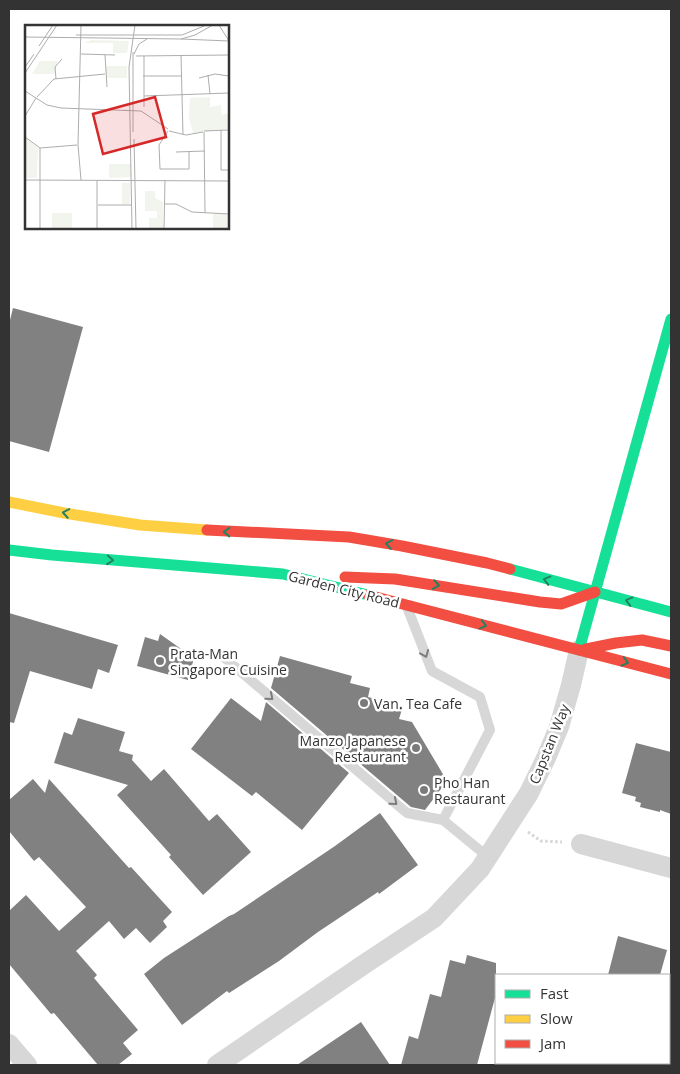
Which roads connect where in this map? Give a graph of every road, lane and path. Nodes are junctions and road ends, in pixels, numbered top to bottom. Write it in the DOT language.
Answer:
graph roads {
  1 [pos="671,319"];
  2 [pos="9,502"];
  3 [pos="9,550"];
  4 [pos="283,574"];
  5 [pos="595,592"];
  6 [pos="405,604"];
  7 [pos="671,612"];
  8 [pos="671,646"];
  9 [pos="578,650"];
  10 [pos="220,654"];
  11 [pos="671,674"];
  12 [pos="442,820"];
  13 [pos="511,821"];
  14 [pos="581,844"];
  15 [pos="488,857"];
  16 [pos="671,868"];
  17 [pos="9,1044"];
  18 [pos="27,1065"];
  19 [pos="217,1065"];
  1 -- 5 [label="main road, Capstan Way"];
  5 -- 2 [label="main road, one-way"];
  3 -- 4 [label="main road, Garden City Road, one-way"];
  4 -- 5 [label="main road, one-way"];
  4 -- 6 [label="main road, Garden City Road"];
  7 -- 5 [label="main road, one-way"];
  5 -- 9 [label="main road, Capstan Way"];
  6 -- 9 [label="main road, Garden City Road, one-way"];
  6 -- 12 [label="lane, one-way"];
  8 -- 9 [label="main road"];
  9 -- 11 [label="main road, Garden City Road, one-way"];
  9 -- 13 [label="street, Capstan Way"];
  10 -- 12 [label="lane, one-way"];
  12 -- 15 [label="lane"];
  13 -- 14 [label="path"];
  13 -- 15 [label="street, Capstan Way"];
  14 -- 16 [label="street"];
  15 -- 19 [label="street, Capstan Way"];
  17 -- 18 [label="street"];
}
